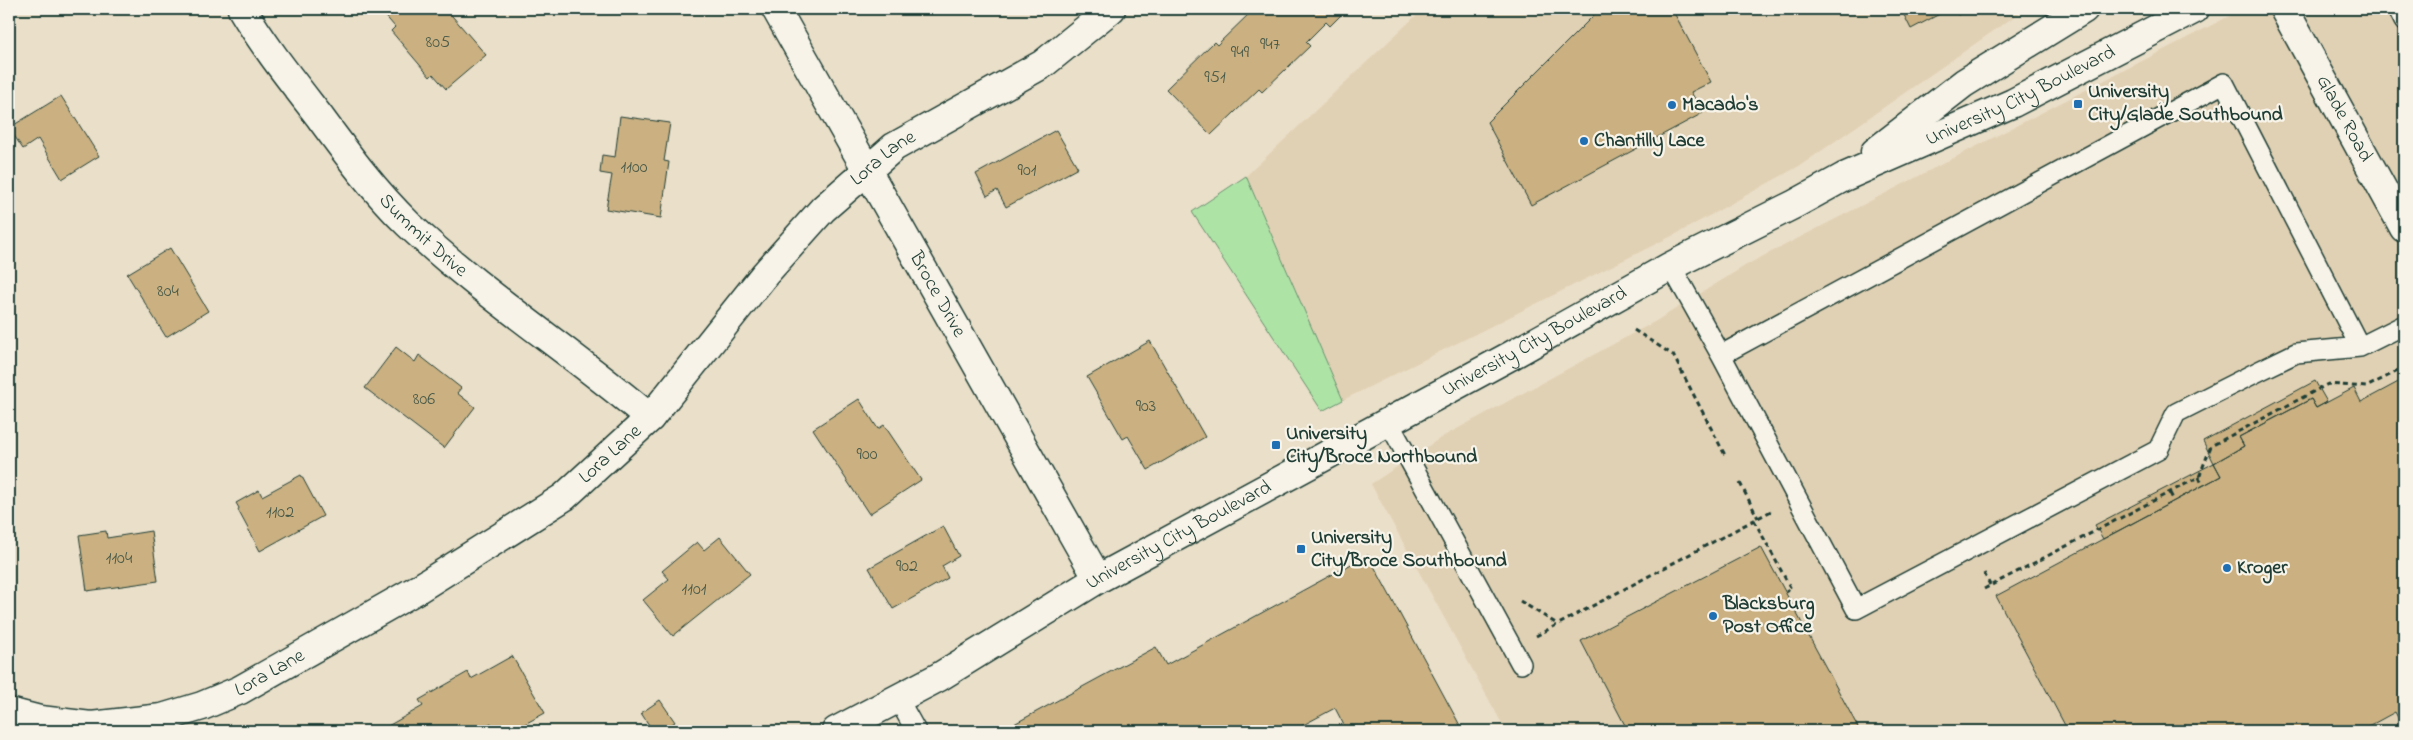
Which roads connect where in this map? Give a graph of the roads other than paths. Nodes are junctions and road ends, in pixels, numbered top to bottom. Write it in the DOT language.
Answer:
graph roads {
  1 [pos="242,9"];
  2 [pos="776,9"];
  3 [pos="1111,9"];
  4 [pos="2084,9"];
  5 [pos="2196,9"];
  6 [pos="2284,9"];
  7 [pos="2398,9"];
  8 [pos="2404,20"];
  9 [pos="868,170"];
  10 [pos="1844,177"];
  11 [pos="2404,228"];
  12 [pos="1671,266"];
  13 [pos="2404,324"];
  14 [pos="2360,347"];
  15 [pos="1721,355"];
  16 [pos="650,418"];
  17 [pos="1388,421"];
  18 [pos="1098,579"];
  19 [pos="1517,656"];
  20 [pos="897,697"];
  21 [pos="9,712"];
  22 [pos="836,731"];
  23 [pos="916,731"];
  1 -- 16 [label="street, Summit Drive"];
  2 -- 9 [label="street, Broce Drive"];
  3 -- 9 [label="street, Lora Lane"];
  4 -- 10 [label="street, University City Boulevard"];
  5 -- 10 [label="street, University City Boulevard"];
  6 -- 11 [label="street, Glade Road"];
  7 -- 8 [label="lane"];
  9 -- 16 [label="street, Lora Lane"];
  9 -- 18 [label="street, Broce Drive"];
  10 -- 12 [label="street, University City Boulevard"];
  12 -- 15 [label="lane"];
  12 -- 17 [label="street, University City Boulevard"];
  13 -- 14 [label="lane"];
  14 -- 15 [label="lane"];
  14 -- 15 [label="lane"];
  16 -- 21 [label="street, Lora Lane"];
  17 -- 18 [label="street, University City Boulevard"];
  17 -- 19 [label="lane"];
  18 -- 20 [label="street, University City Boulevard"];
  20 -- 22 [label="street, University City Boulevard"];
  20 -- 23 [label="lane"];
}
